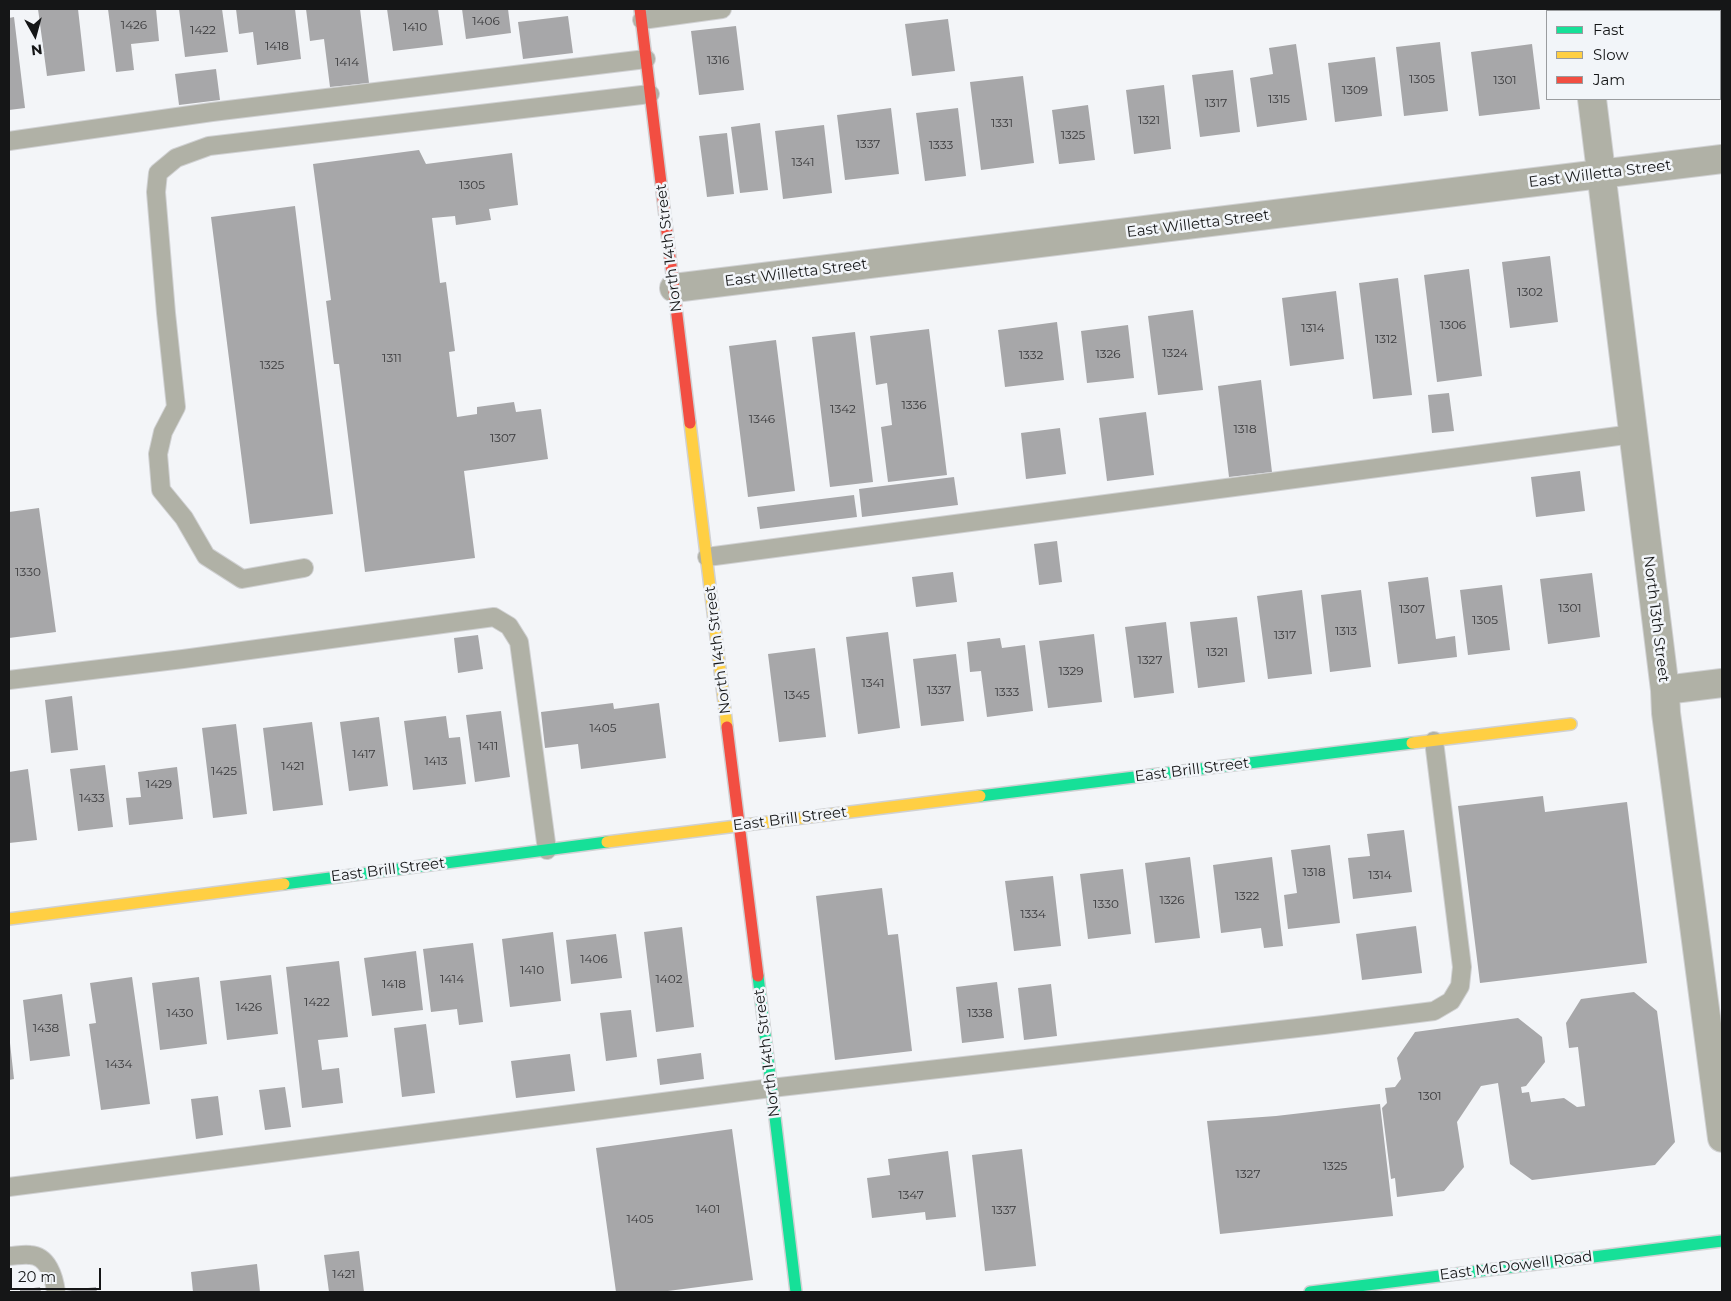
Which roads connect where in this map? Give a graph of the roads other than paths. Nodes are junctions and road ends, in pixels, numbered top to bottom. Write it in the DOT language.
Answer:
graph roads {
  1 [pos="722,9"];
  2 [pos="641,14"];
  3 [pos="646,59"];
  4 [pos="650,94"];
  5 [pos="1592,100"];
  6 [pos="9,141"];
  7 [pos="1722,159"];
  8 [pos="1602,174"];
  9 [pos="674,288"];
  10 [pos="1633,434"];
  11 [pos="707,557"];
  12 [pos="304,568"];
  13 [pos="9,680"];
  14 [pos="1722,683"];
  15 [pos="1665,690"];
  16 [pos="1572,724"];
  17 [pos="1434,741"];
  18 [pos="739,825"];
  19 [pos="547,850"];
  20 [pos="9,919"];
  21 [pos="771,1088"];
  22 [pos="1722,1138"];
  23 [pos="9,1187"];
  24 [pos="1722,1241"];
  25 [pos="9,1256"];
  26 [pos="56,1292"];
  27 [pos="796,1292"];
  28 [pos="1310,1292"];
  1 -- 2 [label="lane"];
  2 -- 3 [label="street, North 14th Street"];
  3 -- 4 [label="street, North 14th Street"];
  3 -- 6 [label="lane"];
  4 -- 9 [label="street, North 14th Street"];
  4 -- 12 [label="lane"];
  5 -- 8 [label="street, North 13th Street"];
  7 -- 8 [label="street, East Willetta Street"];
  8 -- 9 [label="street, East Willetta Street"];
  8 -- 10 [label="street, North 13th Street"];
  9 -- 11 [label="street, North 14th Street"];
  10 -- 11 [label="lane"];
  10 -- 15 [label="street, North 13th Street"];
  11 -- 18 [label="street, North 14th Street"];
  13 -- 19 [label="lane"];
  14 -- 15 [label="street"];
  15 -- 22 [label="street, North 13th Street"];
  16 -- 17 [label="street, East Brill Street"];
  17 -- 18 [label="street, East Brill Street"];
  17 -- 21 [label="lane"];
  18 -- 19 [label="street, East Brill Street"];
  18 -- 21 [label="street, North 14th Street"];
  19 -- 20 [label="street, East Brill Street"];
  21 -- 23 [label="lane"];
  21 -- 27 [label="street, North 14th Street"];
  24 -- 28 [label="street, East McDowell Road"];
  25 -- 26 [label="lane"];
}
